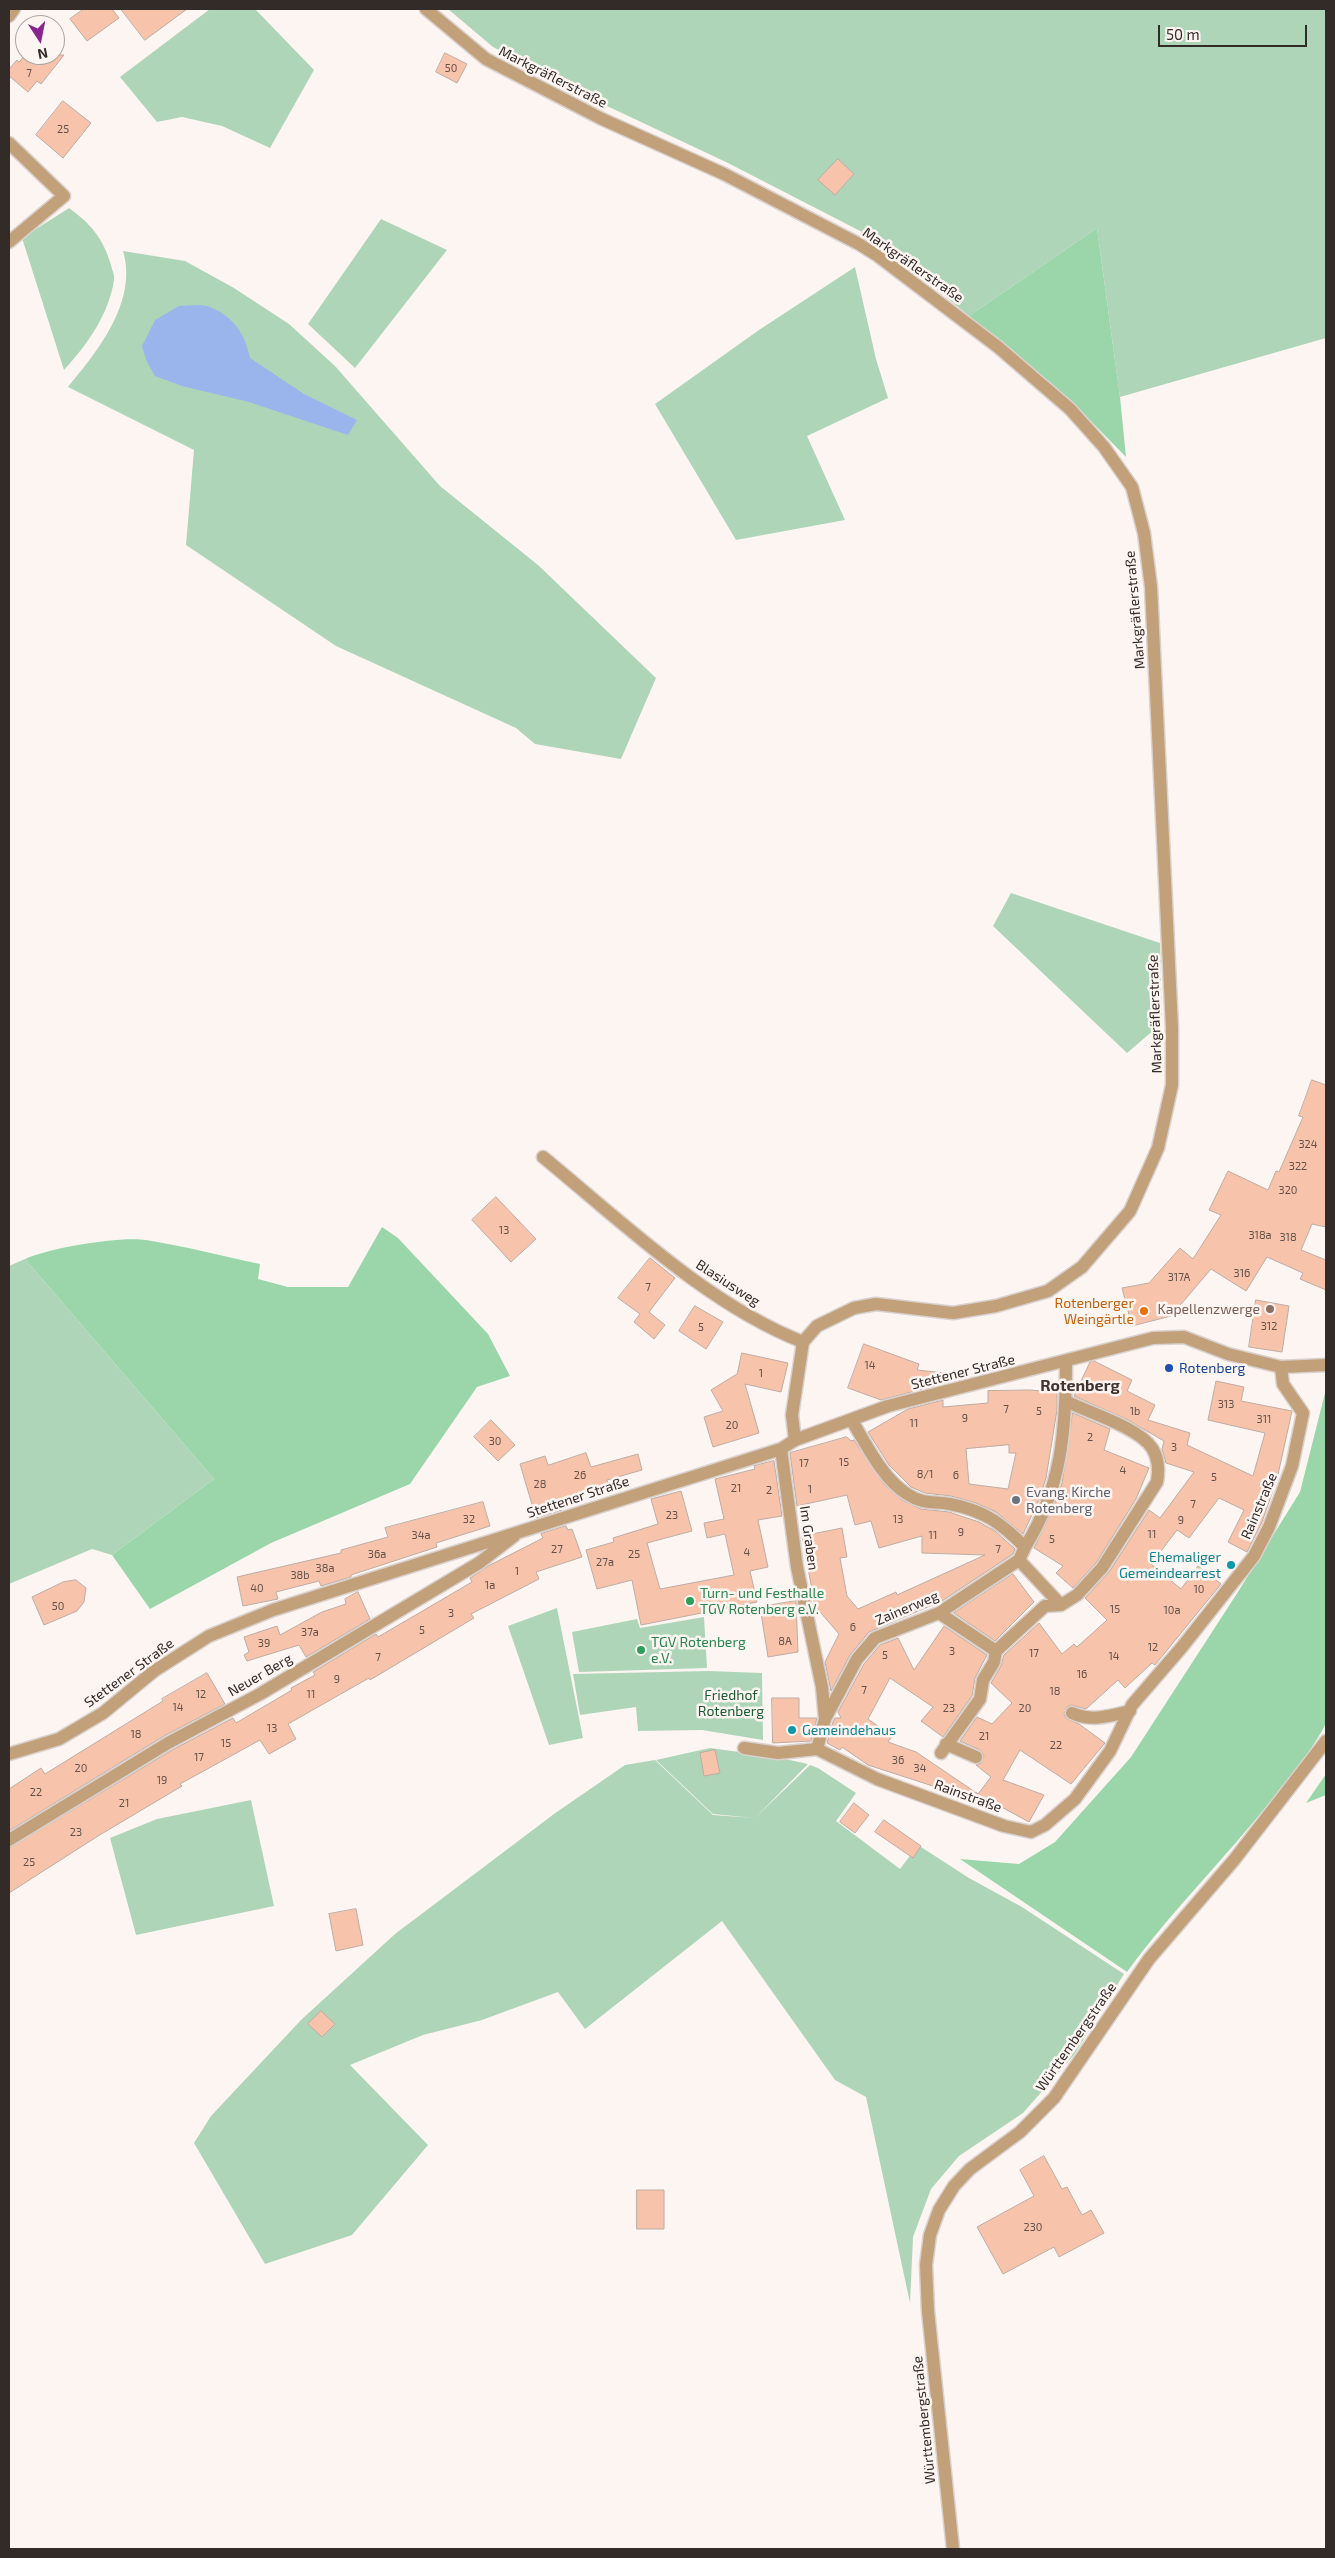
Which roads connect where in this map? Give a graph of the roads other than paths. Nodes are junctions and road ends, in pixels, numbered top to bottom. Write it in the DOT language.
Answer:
graph roads {
  1 [pos="14,9"];
  2 [pos="426,9"];
  3 [pos="9,16"];
  4 [pos="9,143"];
  5 [pos="9,242"];
  6 [pos="543,1157"];
  7 [pos="803,1342"];
  8 [pos="1066,1362"];
  9 [pos="1326,1365"];
  10 [pos="1280,1366"];
  11 [pos="1066,1401"];
  12 [pos="852,1421"];
  13 [pos="795,1440"];
  14 [pos="781,1449"];
  15 [pos="523,1530"];
  16 [pos="1025,1547"];
  17 [pos="1020,1560"];
  18 [pos="1061,1605"];
  19 [pos="940,1613"];
  20 [pos="996,1650"];
  21 [pos="1130,1711"];
  22 [pos="1072,1714"];
  23 [pos="825,1719"];
  24 [pos="1326,1741"];
  25 [pos="744,1748"];
  26 [pos="817,1749"];
  27 [pos="9,1754"];
  28 [pos="976,1757"];
  29 [pos="9,1840"];
  30 [pos="953,2549"];
  1 -- 3 [label="street"];
  2 -- 7 [label="street, Markgräflerstraße"];
  4 -- 5 [label="street"];
  6 -- 7 [label="street, Blasiusweg"];
  7 -- 13 [label="street"];
  8 -- 10 [label="street, Stettener Straße"];
  8 -- 11 [label="street"];
  8 -- 12 [label="street, Stettener Straße"];
  9 -- 10 [label="street"];
  10 -- 21 [label="street, Rainstraße"];
  11 -- 16 [label="street"];
  11 -- 18 [label="street"];
  12 -- 13 [label="street, Stettener Straße"];
  12 -- 16 [label="street"];
  13 -- 14 [label="street, Stettener Straße"];
  14 -- 15 [label="street, Stettener Straße"];
  14 -- 23 [label="street, Im Graben"];
  15 -- 27 [label="street, Stettener Straße"];
  15 -- 29 [label="street, Neuer Berg"];
  16 -- 17 [label="street"];
  17 -- 18 [label="street"];
  17 -- 19 [label="street, Zainerweg"];
  18 -- 20 [label="street"];
  19 -- 20 [label="street"];
  19 -- 23 [label="street, Zainerweg"];
  20 -- 28 [label="street"];
  21 -- 22 [label="street"];
  21 -- 26 [label="street, Rainstraße"];
  23 -- 26 [label="street, Im Graben"];
  24 -- 30 [label="street, Württembergstraße"];
  25 -- 26 [label="street"];
}
